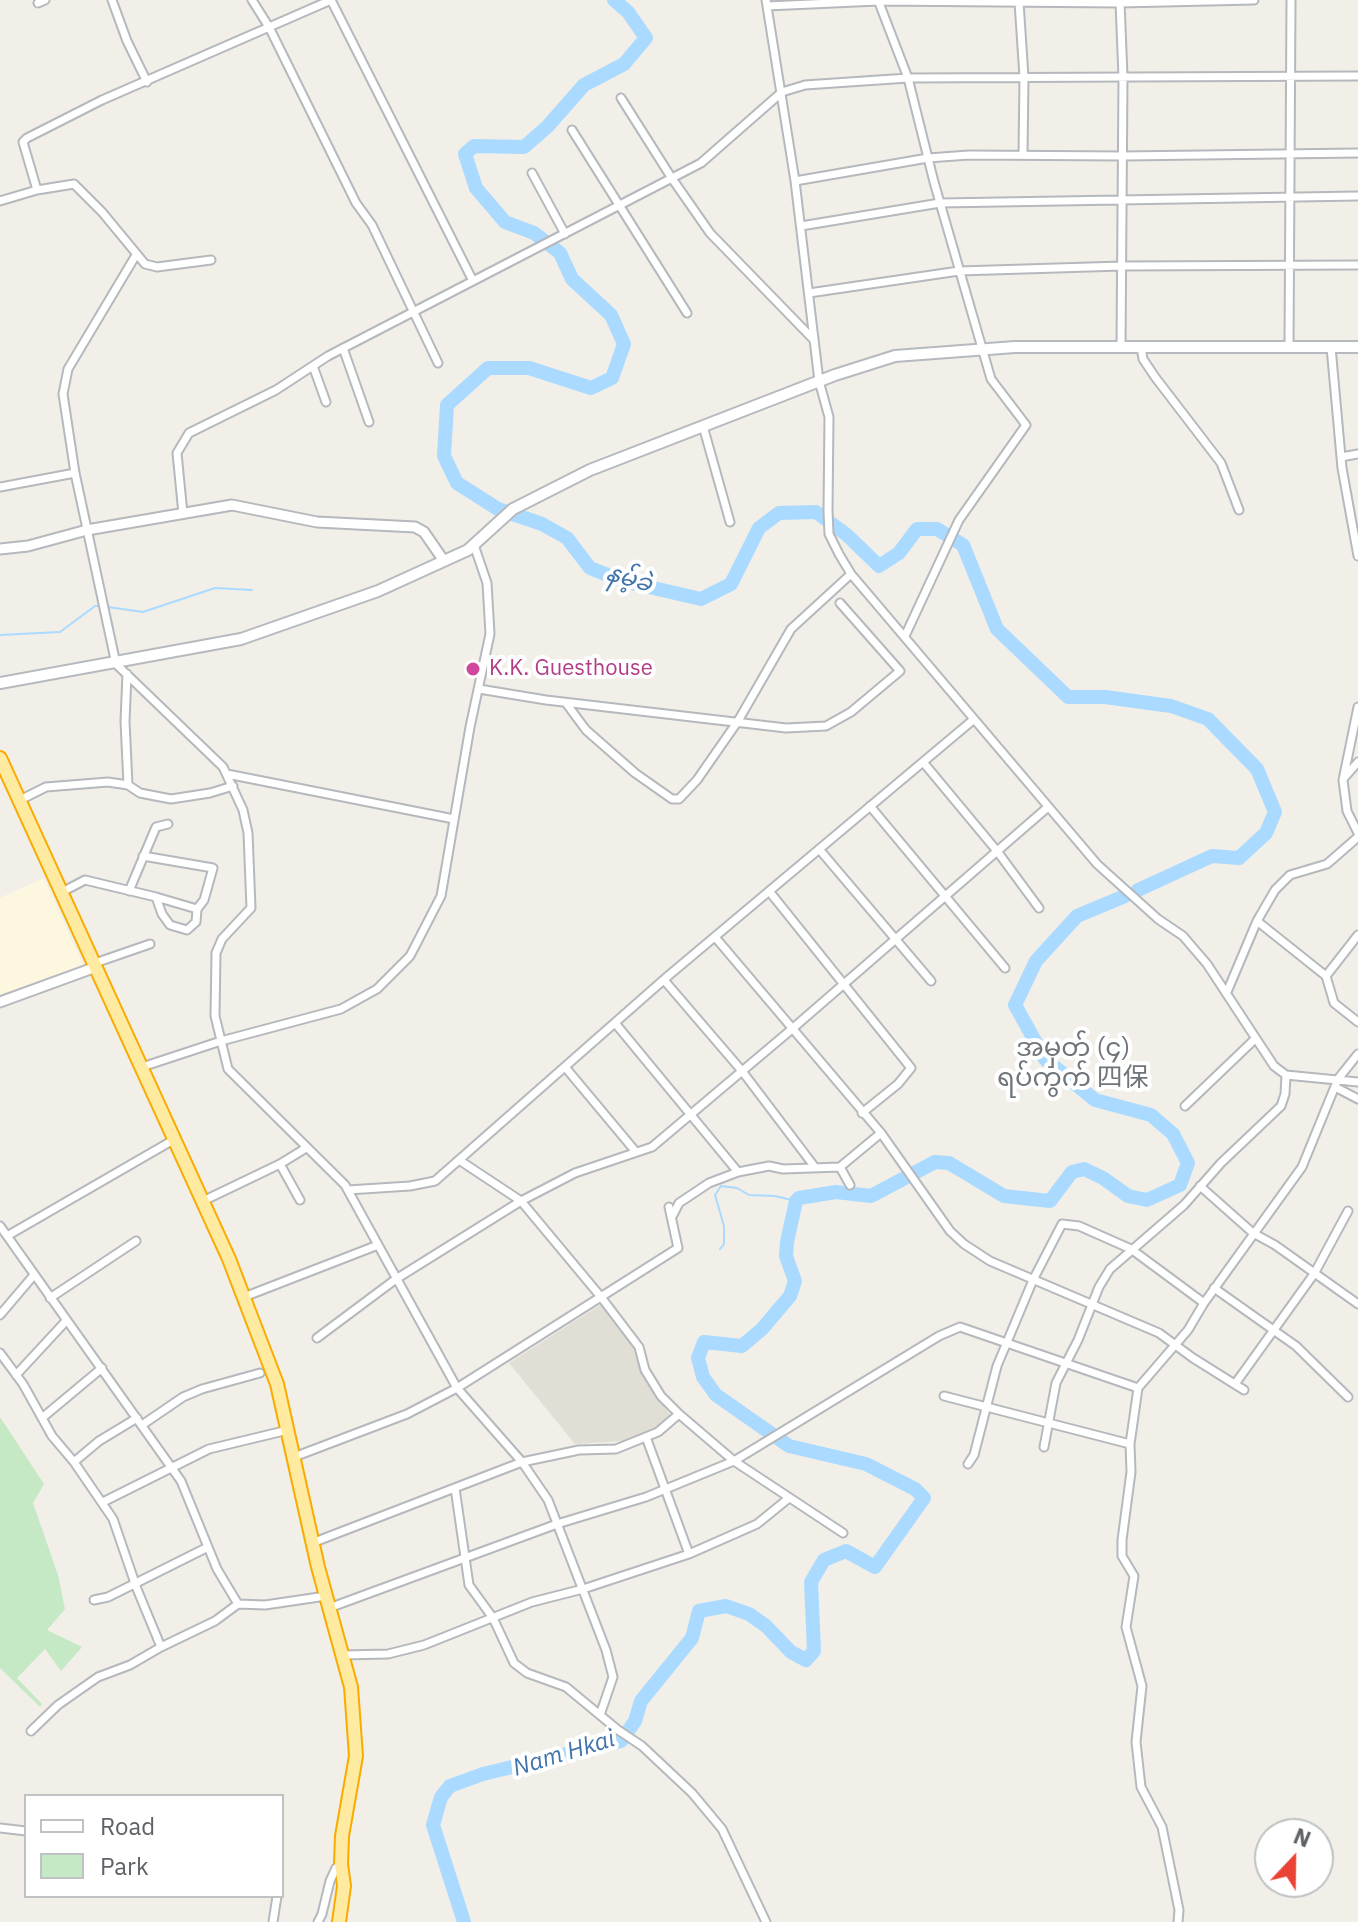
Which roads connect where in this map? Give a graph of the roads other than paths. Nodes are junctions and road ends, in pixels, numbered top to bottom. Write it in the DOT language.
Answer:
graph roads {
  1 [pos="112,0"];
  2 [pos="252,0"];
  3 [pos="331,0"];
  4 [pos="878,0"];
  5 [pos="1254,0"];
  6 [pos="1291,0"];
  7 [pos="1019,1"];
  8 [pos="1120,2"];
  9 [pos="767,3"];
  10 [pos="269,27"];
  11 [pos="1291,76"];
  12 [pos="1358,76"];
  13 [pos="1024,77"];
  14 [pos="1123,77"];
  15 [pos="908,78"];
  16 [pos="147,82"];
  17 [pos="782,92"];
  18 [pos="621,98"];
  19 [pos="572,130"];
  20 [pos="1290,152"];
  21 [pos="1358,153"];
  22 [pos="1023,155"];
  23 [pos="1123,156"];
  24 [pos="928,158"];
  25 [pos="532,173"];
  26 [pos="671,177"];
  27 [pos="795,181"];
  28 [pos="37,190"];
  29 [pos="1290,196"];
  30 [pos="1358,196"];
  31 [pos="1122,198"];
  32 [pos="0,201"];
  33 [pos="940,203"];
  34 [pos="619,206"];
  35 [pos="801,226"];
  36 [pos="565,234"];
  37 [pos="136,255"];
  38 [pos="211,260"];
  39 [pos="1290,265"];
  40 [pos="1358,265"];
  41 [pos="1122,266"];
  42 [pos="959,271"];
  43 [pos="473,281"];
  44 [pos="809,293"];
  45 [pos="413,312"];
  46 [pos="687,313"];
  47 [pos="814,340"];
  48 [pos="1121,347"];
  49 [pos="1141,347"];
  50 [pos="1289,347"];
  51 [pos="1331,347"];
  52 [pos="1358,347"];
  53 [pos="343,348"];
  54 [pos="981,350"];
  55 [pos="438,363"];
  56 [pos="313,366"];
  57 [pos="819,381"];
  58 [pos="326,402"];
  59 [pos="369,422"];
  60 [pos="703,426"];
  61 [pos="1358,454"];
  62 [pos="1341,457"];
  63 [pos="75,473"];
  64 [pos="0,487"];
  65 [pos="1239,510"];
  66 [pos="183,514"];
  67 [pos="730,522"];
  68 [pos="87,530"];
  69 [pos="474,545"];
  70 [pos="1357,545"];
  71 [pos="0,549"];
  72 [pos="1358,556"];
  73 [pos="444,561"];
  74 [pos="851,574"];
  75 [pos="840,603"];
  76 [pos="905,636"];
  77 [pos="116,664"];
  78 [pos="127,674"];
  79 [pos="0,683"];
  80 [pos="479,689"];
  81 [pos="566,703"];
  82 [pos="1358,707"];
  83 [pos="973,720"];
  84 [pos="738,721"];
  85 [pos="0,758"];
  86 [pos="923,762"];
  87 [pos="1358,762"];
  88 [pos="227,774"];
  89 [pos="1343,780"];
  90 [pos="128,785"];
  91 [pos="233,786"];
  92 [pos="18,801"];
  93 [pos="870,806"];
  94 [pos="1048,807"];
  95 [pos="454,819"];
  96 [pos="168,824"];
  97 [pos="1358,835"];
  98 [pos="819,849"];
  99 [pos="997,851"];
  100 [pos="143,856"];
  101 [pos="129,891"];
  102 [pos="769,891"];
  103 [pos="62,892"];
  104 [pos="944,896"];
  105 [pos="156,897"];
  106 [pos="1039,908"];
  107 [pos="197,909"];
  108 [pos="1257,921"];
  109 [pos="1358,935"];
  110 [pos="715,937"];
  111 [pos="895,939"];
  112 [pos="150,944"];
  113 [pos="96,965"];
  114 [pos="1005,968"];
  115 [pos="1326,976"];
  116 [pos="664,980"];
  117 [pos="931,981"];
  118 [pos="843,985"];
  119 [pos="1227,992"];
  120 [pos="1,1005"];
  121 [pos="1358,1022"];
  122 [pos="615,1023"];
  123 [pos="792,1029"];
  124 [pos="1255,1039"];
  125 [pos="221,1041"];
  126 [pos="1358,1054"];
  127 [pos="142,1067"];
  128 [pos="565,1067"];
  129 [pos="742,1071"];
  130 [pos="1286,1075"];
  131 [pos="1358,1082"];
  132 [pos="1337,1083"];
  133 [pos="1358,1099"];
  134 [pos="1185,1106"];
  135 [pos="862,1113"];
  136 [pos="689,1115"];
  137 [pos="881,1133"];
  138 [pos="175,1139"];
  139 [pos="306,1148"];
  140 [pos="636,1152"];
  141 [pos="459,1160"];
  142 [pos="280,1164"];
  143 [pos="814,1166"];
  144 [pos="840,1167"];
  145 [pos="738,1172"];
  146 [pos="850,1185"];
  147 [pos="1200,1186"];
  148 [pos="348,1190"];
  149 [pos="300,1200"];
  150 [pos="203,1201"];
  151 [pos="521,1201"];
  152 [pos="669,1207"];
  153 [pos="1348,1211"];
  154 [pos="673,1215"];
  155 [pos="2,1231"];
  156 [pos="1253,1233"];
  157 [pos="136,1241"];
  158 [pos="378,1245"];
  159 [pos="1131,1249"];
  160 [pos="1314,1274"];
  161 [pos="34,1275"];
  162 [pos="396,1279"];
  163 [pos="1033,1280"];
  164 [pos="1214,1288"];
  165 [pos="244,1297"];
  166 [pos="601,1297"];
  167 [pos="50,1298"];
  168 [pos="1204,1303"];
  169 [pos="1091,1304"];
  170 [pos="1358,1304"];
  171 [pos="0,1315"];
  172 [pos="66,1321"];
  173 [pos="1274,1330"];
  174 [pos="317,1338"];
  175 [pos="1007,1341"];
  176 [pos="1176,1344"];
  177 [pos="0,1353"];
  178 [pos="1067,1362"];
  179 [pos="102,1368"];
  180 [pos="260,1373"];
  181 [pos="16,1375"];
  182 [pos="1235,1384"];
  183 [pos="457,1388"];
  184 [pos="1138,1388"];
  185 [pos="1244,1390"];
  186 [pos="944,1396"];
  187 [pos="1348,1397"];
  188 [pos="984,1407"];
  189 [pos="679,1414"];
  190 [pos="42,1418"];
  191 [pos="140,1421"];
  192 [pos="1048,1425"];
  193 [pos="288,1430"];
  194 [pos="646,1437"];
  195 [pos="1130,1444"];
  196 [pos="1044,1447"];
  197 [pos="294,1457"];
  198 [pos="734,1461"];
  199 [pos="74,1462"];
  200 [pos="522,1462"];
  201 [pos="968,1464"];
  202 [pos="171,1467"];
  203 [pos="455,1488"];
  204 [pos="666,1489"];
  205 [pos="789,1498"];
  206 [pos="103,1502"];
  207 [pos="557,1524"];
  208 [pos="843,1533"];
  209 [pos="312,1543"];
  210 [pos="208,1547"];
  211 [pos="689,1554"];
  212 [pos="466,1557"];
  213 [pos="135,1582"];
  214 [pos="583,1589"];
  215 [pos="94,1600"];
  216 [pos="328,1602"];
  217 [pos="238,1604"];
  218 [pos="493,1618"];
  219 [pos="161,1647"];
  220 [pos="342,1655"];
  221 [pos="600,1715"];
  222 [pos="31,1731"];
  223 [pos="0,1828"];
  224 [pos="24,1831"];
  225 [pos="341,1864"];
  226 [pos="277,1898"];
  227 [pos="273,1922"];
  228 [pos="318,1922"];
  229 [pos="339,1922"];
  230 [pos="766,1922"];
  231 [pos="1178,1922"];
  1 -- 16 [label="street"];
  2 -- 10 [label="street"];
  3 -- 10 [label="street"];
  3 -- 43 [label="street"];
  4 -- 7 [label="street"];
  4 -- 9 [label="street"];
  4 -- 15 [label="street"];
  5 -- 8 [label="street"];
  6 -- 11 [label="street"];
  7 -- 8 [label="street"];
  7 -- 13 [label="street"];
  8 -- 14 [label="street"];
  9 -- 17 [label="street"];
  10 -- 16 [label="street"];
  10 -- 45 [label="street"];
  11 -- 12 [label="street"];
  11 -- 14 [label="street"];
  11 -- 20 [label="street"];
  13 -- 14 [label="street"];
  13 -- 15 [label="street"];
  13 -- 22 [label="street"];
  14 -- 23 [label="street"];
  15 -- 17 [label="street"];
  15 -- 24 [label="street"];
  16 -- 28 [label="street"];
  17 -- 26 [label="street"];
  17 -- 27 [label="street"];
  18 -- 26 [label="street"];
  19 -- 34 [label="street"];
  20 -- 21 [label="street"];
  20 -- 23 [label="street"];
  20 -- 29 [label="street"];
  22 -- 23 [label="street"];
  22 -- 24 [label="street"];
  23 -- 31 [label="street"];
  24 -- 27 [label="street"];
  24 -- 33 [label="street"];
  25 -- 36 [label="street"];
  26 -- 34 [label="street"];
  26 -- 47 [label="street"];
  27 -- 35 [label="street"];
  28 -- 32 [label="street"];
  28 -- 37 [label="street"];
  29 -- 30 [label="street"];
  29 -- 31 [label="street"];
  29 -- 39 [label="street"];
  31 -- 33 [label="street"];
  31 -- 41 [label="street"];
  33 -- 35 [label="street"];
  33 -- 42 [label="street"];
  34 -- 36 [label="street"];
  34 -- 46 [label="street"];
  35 -- 44 [label="street"];
  36 -- 43 [label="street"];
  37 -- 38 [label="street"];
  37 -- 63 [label="street"];
  39 -- 40 [label="street"];
  39 -- 41 [label="street"];
  39 -- 50 [label="street"];
  41 -- 42 [label="street"];
  41 -- 48 [label="street"];
  42 -- 44 [label="street"];
  42 -- 54 [label="street"];
  43 -- 45 [label="street"];
  44 -- 47 [label="street"];
  45 -- 53 [label="street"];
  45 -- 55 [label="street"];
  47 -- 57 [label="street"];
  48 -- 49 [label="main road"];
  48 -- 54 [label="main road"];
  49 -- 50 [label="main road"];
  49 -- 65 [label="street"];
  50 -- 51 [label="main road"];
  51 -- 52 [label="main road"];
  51 -- 62 [label="street"];
  53 -- 56 [label="street"];
  53 -- 59 [label="street"];
  54 -- 57 [label="main road"];
  54 -- 76 [label="street"];
  56 -- 58 [label="street"];
  56 -- 66 [label="street"];
  57 -- 60 [label="main road"];
  57 -- 74 [label="street"];
  60 -- 67 [label="street"];
  60 -- 69 [label="main road"];
  61 -- 62 [label="street"];
  62 -- 70 [label="street"];
  63 -- 64 [label="street"];
  63 -- 68 [label="street"];
  66 -- 68 [label="street"];
  66 -- 73 [label="street"];
  68 -- 71 [label="street"];
  68 -- 77 [label="street"];
  69 -- 73 [label="main road"];
  69 -- 80 [label="street"];
  70 -- 72 [label="street"];
  73 -- 77 [label="main road"];
  74 -- 76 [label="street"];
  74 -- 84 [label="street"];
  75 -- 84 [label="street"];
  76 -- 83 [label="street"];
  77 -- 78 [label="street"];
  77 -- 79 [label="main road"];
  78 -- 88 [label="street"];
  78 -- 90 [label="street"];
  80 -- 81 [label="street"];
  80 -- 95 [label="street"];
  81 -- 84 [label="street"];
  81 -- 84 [label="street"];
  82 -- 89 [label="street"];
  83 -- 86 [label="street"];
  83 -- 94 [label="street"];
  85 -- 92 [label="highway"];
  86 -- 93 [label="street"];
  86 -- 99 [label="street"];
  87 -- 89 [label="street"];
  88 -- 91 [label="street"];
  88 -- 95 [label="street"];
  89 -- 97 [label="street"];
  90 -- 91 [label="street"];
  90 -- 92 [label="street"];
  91 -- 125 [label="street"];
  92 -- 103 [label="highway"];
  93 -- 98 [label="street"];
  93 -- 104 [label="street"];
  94 -- 99 [label="street"];
  94 -- 119 [label="street"];
  95 -- 125 [label="street"];
  96 -- 100 [label="street"];
  97 -- 108 [label="street"];
  98 -- 102 [label="street"];
  98 -- 111 [label="street"];
  99 -- 104 [label="street"];
  99 -- 106 [label="street"];
  100 -- 101 [label="street"];
  100 -- 107 [label="street"];
  101 -- 103 [label="street"];
  101 -- 105 [label="street"];
  102 -- 110 [label="street"];
  102 -- 118 [label="street"];
  103 -- 113 [label="highway"];
  104 -- 111 [label="street"];
  104 -- 114 [label="street"];
  105 -- 107 [label="street"];
  105 -- 107 [label="street"];
  108 -- 115 [label="street"];
  108 -- 119 [label="street"];
  109 -- 115 [label="street"];
  110 -- 116 [label="street"];
  110 -- 123 [label="street"];
  111 -- 117 [label="street"];
  111 -- 118 [label="street"];
  112 -- 113 [label="street"];
  113 -- 120 [label="street"];
  113 -- 127 [label="highway"];
  115 -- 121 [label="street"];
  116 -- 122 [label="street"];
  116 -- 129 [label="street"];
  118 -- 123 [label="street"];
  118 -- 135 [label="street"];
  119 -- 124 [label="street"];
  122 -- 128 [label="street"];
  122 -- 136 [label="street"];
  123 -- 129 [label="street"];
  123 -- 135 [label="street"];
  124 -- 130 [label="street"];
  124 -- 134 [label="street"];
  125 -- 127 [label="street"];
  125 -- 139 [label="street"];
  126 -- 132 [label="street"];
  127 -- 138 [label="highway"];
  128 -- 140 [label="street"];
  128 -- 141 [label="street"];
  129 -- 136 [label="street"];
  129 -- 143 [label="street"];
  130 -- 132 [label="street"];
  130 -- 147 [label="street"];
  131 -- 132 [label="street"];
  132 -- 133 [label="street"];
  132 -- 156 [label="street"];
  135 -- 137 [label="street"];
  136 -- 140 [label="street"];
  136 -- 145 [label="street"];
  137 -- 144 [label="street"];
  137 -- 163 [label="street"];
  138 -- 150 [label="highway"];
  138 -- 155 [label="street"];
  139 -- 142 [label="street"];
  139 -- 148 [label="street"];
  140 -- 151 [label="street"];
  141 -- 148 [label="street"];
  141 -- 151 [label="street"];
  142 -- 149 [label="street"];
  142 -- 150 [label="street"];
  143 -- 144 [label="street"];
  143 -- 145 [label="street"];
  144 -- 146 [label="street"];
  145 -- 154 [label="street"];
  147 -- 156 [label="street"];
  147 -- 159 [label="street"];
  148 -- 158 [label="street"];
  150 -- 165 [label="highway"];
  151 -- 162 [label="street"];
  151 -- 166 [label="street"];
  152 -- 154 [label="street"];
  153 -- 160 [label="street"];
  154 -- 166 [label="street"];
  155 -- 161 [label="street"];
  156 -- 160 [label="street"];
  156 -- 164 [label="street"];
  157 -- 167 [label="street"];
  158 -- 162 [label="street"];
  158 -- 165 [label="street"];
  159 -- 163 [label="street"];
  159 -- 168 [label="street"];
  159 -- 169 [label="street"];
  160 -- 170 [label="street"];
  160 -- 173 [label="street"];
  161 -- 167 [label="street"];
  161 -- 171 [label="street"];
  162 -- 174 [label="street"];
  162 -- 183 [label="street"];
  163 -- 169 [label="street"];
  163 -- 175 [label="street"];
  164 -- 168 [label="street"];
  164 -- 173 [label="street"];
  165 -- 193 [label="highway"];
  166 -- 183 [label="street"];
  166 -- 189 [label="street"];
  167 -- 172 [label="street"];
  168 -- 176 [label="street"];
  169 -- 176 [label="street"];
  169 -- 178 [label="street"];
  172 -- 179 [label="street"];
  172 -- 181 [label="street"];
  173 -- 182 [label="street"];
  173 -- 187 [label="street"];
  175 -- 178 [label="street"];
  175 -- 188 [label="street"];
  175 -- 198 [label="street"];
  176 -- 182 [label="street"];
  176 -- 184 [label="street"];
  177 -- 181 [label="street"];
  178 -- 184 [label="street"];
  178 -- 192 [label="street"];
  179 -- 190 [label="street"];
  179 -- 191 [label="street"];
  180 -- 191 [label="street"];
  181 -- 190 [label="street"];
  182 -- 185 [label="street"];
  183 -- 197 [label="street"];
  183 -- 200 [label="street"];
  184 -- 195 [label="street"];
  186 -- 188 [label="street"];
  188 -- 192 [label="street"];
  188 -- 201 [label="street"];
  189 -- 194 [label="street"];
  189 -- 198 [label="street"];
  190 -- 199 [label="street"];
  191 -- 199 [label="street"];
  191 -- 202 [label="street"];
  192 -- 195 [label="street"];
  192 -- 196 [label="street"];
  193 -- 197 [label="highway"];
  193 -- 202 [label="street"];
  194 -- 200 [label="street"];
  194 -- 204 [label="street"];
  195 -- 231 [label="street"];
  197 -- 209 [label="highway"];
  198 -- 204 [label="street"];
  198 -- 205 [label="street"];
  199 -- 206 [label="street"];
  200 -- 203 [label="street"];
  200 -- 207 [label="street"];
  202 -- 206 [label="street"];
  202 -- 210 [label="street"];
  203 -- 209 [label="street"];
  203 -- 212 [label="street"];
  204 -- 207 [label="street"];
  204 -- 211 [label="street"];
  205 -- 208 [label="street"];
  205 -- 211 [label="street"];
  206 -- 213 [label="street"];
  207 -- 212 [label="street"];
  207 -- 214 [label="street"];
  209 -- 216 [label="highway"];
  210 -- 213 [label="street"];
  210 -- 217 [label="street"];
  211 -- 214 [label="street"];
  212 -- 216 [label="street"];
  212 -- 218 [label="street"];
  213 -- 215 [label="street"];
  213 -- 219 [label="street"];
  214 -- 218 [label="street"];
  214 -- 221 [label="street"];
  216 -- 217 [label="street"];
  216 -- 220 [label="highway"];
  217 -- 219 [label="street"];
  218 -- 220 [label="street"];
  218 -- 221 [label="street"];
  219 -- 222 [label="street"];
  220 -- 225 [label="highway"];
  221 -- 230 [label="street"];
  223 -- 224 [label="street"];
  225 -- 228 [label="street"];
  225 -- 229 [label="highway"];
  226 -- 227 [label="street"];
}
